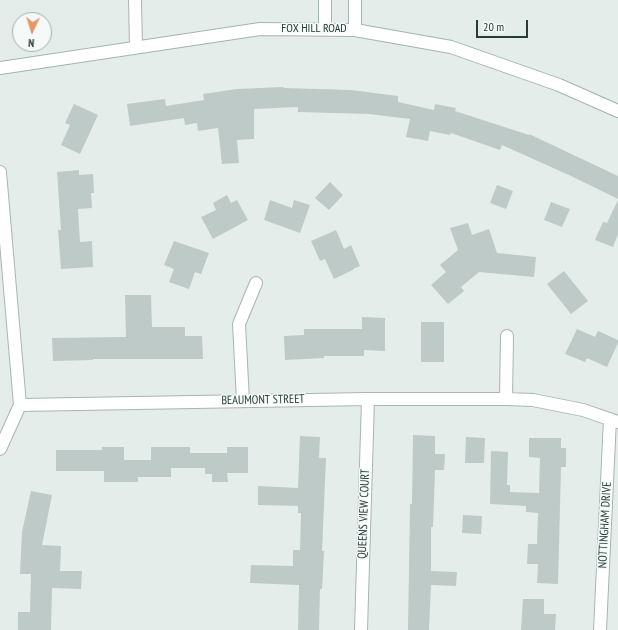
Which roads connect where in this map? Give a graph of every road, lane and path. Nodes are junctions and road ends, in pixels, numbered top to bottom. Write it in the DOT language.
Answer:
graph roads {
  1 [pos="136,0"];
  2 [pos="325,0"];
  3 [pos="355,0"];
  4 [pos="325,29"];
  5 [pos="355,30"];
  6 [pos="136,47"];
  7 [pos="0,68"];
  8 [pos="618,111"];
  9 [pos="0,172"];
  10 [pos="256,283"];
  11 [pos="507,336"];
  12 [pos="368,399"];
  13 [pos="506,399"];
  14 [pos="243,401"];
  15 [pos="20,405"];
  16 [pos="614,421"];
  17 [pos="0,449"];
  18 [pos="361,630"];
  19 [pos="600,630"];
  1 -- 6 [label="street"];
  2 -- 4 [label="street"];
  3 -- 5 [label="street"];
  4 -- 5 [label="street, FOX HILL ROAD"];
  4 -- 6 [label="street, FOX HILL ROAD"];
  5 -- 8 [label="street, FOX HILL ROAD"];
  6 -- 7 [label="street, FOX HILL ROAD"];
  9 -- 15 [label="street"];
  10 -- 14 [label="street"];
  11 -- 13 [label="street"];
  12 -- 13 [label="street, BEAUMONT STREET"];
  12 -- 14 [label="street, BEAUMONT STREET"];
  12 -- 18 [label="street, QUEENS VIEW COURT"];
  13 -- 16 [label="street, BEAUMONT STREET"];
  14 -- 15 [label="street, BEAUMONT STREET"];
  15 -- 17 [label="street"];
  16 -- 19 [label="street, NOTTINGHAM DRIVE"];
}
